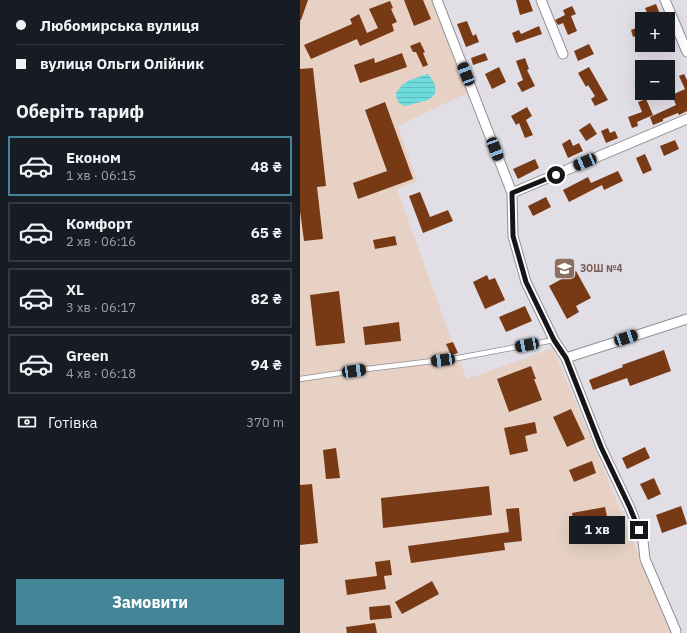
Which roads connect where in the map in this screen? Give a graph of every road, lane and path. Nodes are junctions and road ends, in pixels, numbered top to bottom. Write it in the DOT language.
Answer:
graph roads {
  1 [pos="437,0"];
  2 [pos="541,0"];
  3 [pos="665,0"];
  4 [pos="687,52"];
  5 [pos="563,54"];
  6 [pos="687,119"];
  7 [pos="512,193"];
  8 [pos="687,319"];
  9 [pos="554,340"];
  10 [pos="566,358"];
  11 [pos="300,379"];
  12 [pos="676,631"];
  1 -- 7 [label="street"];
  2 -- 5 [label="street"];
  3 -- 4 [label="street"];
  6 -- 7 [label="street"];
  7 -- 9 [label="street"];
  8 -- 10 [label="street"];
  9 -- 10 [label="street"];
  9 -- 11 [label="lane"];
  10 -- 12 [label="street"];
}
